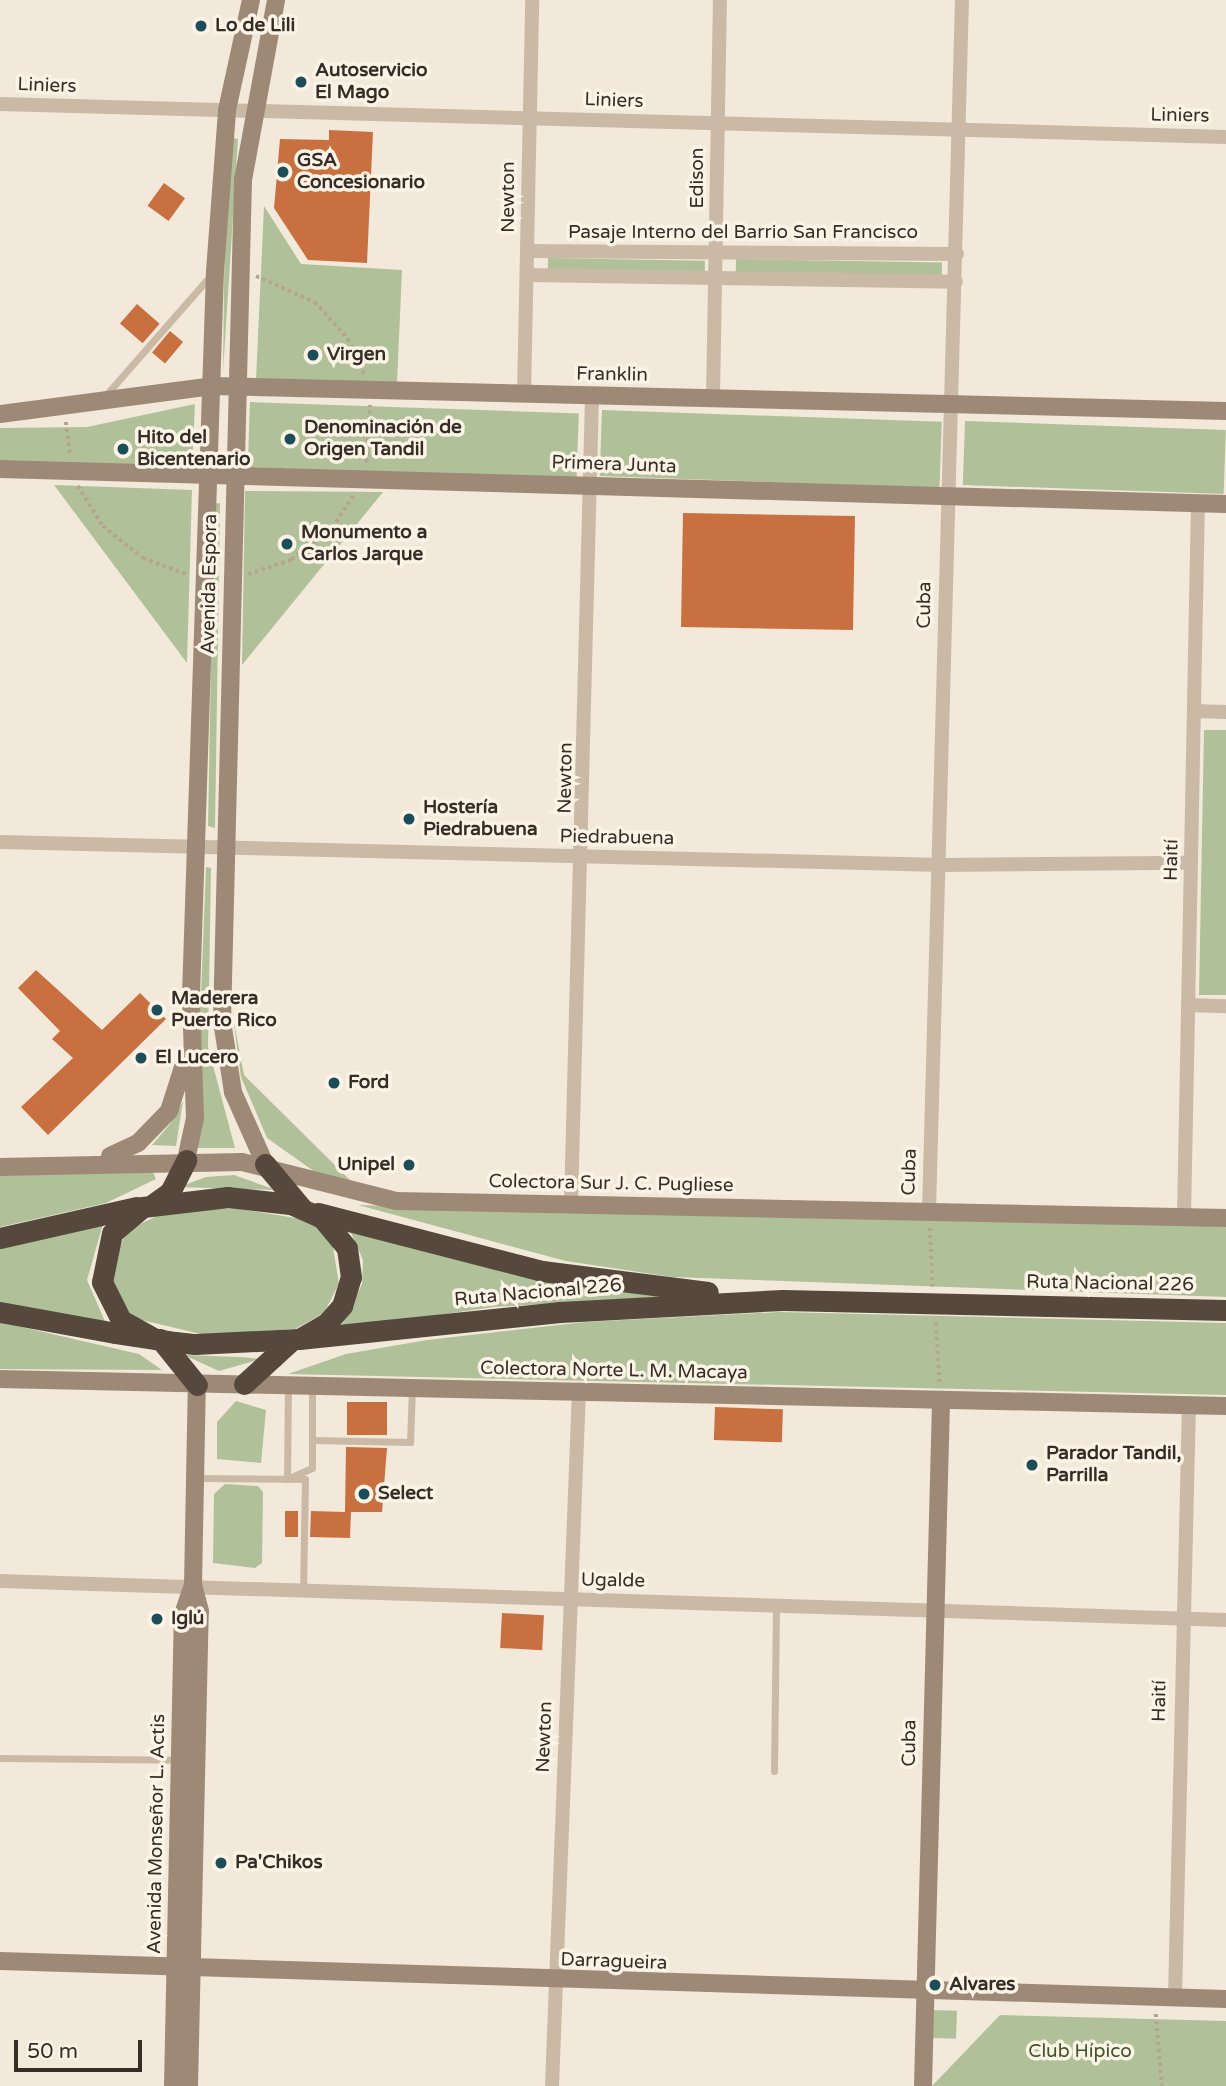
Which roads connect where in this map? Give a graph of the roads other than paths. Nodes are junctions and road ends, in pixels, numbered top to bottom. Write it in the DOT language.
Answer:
graph roads {
  1 [pos="241,0"];
  2 [pos="251,0"];
  3 [pos="276,0"];
  4 [pos="532,0"];
  5 [pos="720,0"];
  6 [pos="962,0"];
  7 [pos="236,60"];
  8 [pos="0,104"];
  9 [pos="227,110"];
  10 [pos="251,111"];
  11 [pos="528,118"];
  12 [pos="717,123"];
  13 [pos="959,130"];
  14 [pos="1226,137"];
  15 [pos="528,251"];
  16 [pos="716,252"];
  17 [pos="957,254"];
  18 [pos="215,271"];
  19 [pos="528,275"];
  20 [pos="716,277"];
  21 [pos="956,282"];
  22 [pos="212,386"];
  23 [pos="235,387"];
  24 [pos="524,394"];
  25 [pos="592,396"];
  26 [pos="713,398"];
  27 [pos="952,404"];
  28 [pos="98,405"];
  29 [pos="1226,411"];
  30 [pos="0,414"];
  31 [pos="0,469"];
  32 [pos="208,474"];
  33 [pos="233,474"];
  34 [pos="589,485"];
  35 [pos="948,495"];
  36 [pos="1198,503"];
  37 [pos="1226,504"];
  38 [pos="1194,711"];
  39 [pos="1226,712"];
  40 [pos="0,842"];
  41 [pos="194,847"];
  42 [pos="227,848"];
  43 [pos="584,857"];
  44 [pos="1191,863"];
  45 [pos="942,865"];
  46 [pos="1188,1005"];
  47 [pos="1226,1006"];
  48 [pos="190,1026"];
  49 [pos="186,1160"];
  50 [pos="97,1161"];
  51 [pos="265,1164"];
  52 [pos="0,1167"];
  53 [pos="571,1204"];
  54 [pos="148,1205"];
  55 [pos="305,1209"];
  56 [pos="929,1211"];
  57 [pos="1184,1217"];
  58 [pos="1226,1218"];
  59 [pos="0,1238"];
  60 [pos="783,1300"];
  61 [pos="1226,1310"];
  62 [pos="0,1312"];
  63 [pos="157,1339"];
  64 [pos="295,1340"];
  65 [pos="0,1379"];
  66 [pos="197,1384"];
  67 [pos="244,1384"];
  68 [pos="288,1385"];
  69 [pos="312,1385"];
  70 [pos="412,1387"];
  71 [pos="579,1390"];
  72 [pos="941,1401"];
  73 [pos="1189,1405"];
  74 [pos="1226,1406"];
  75 [pos="312,1440"];
  76 [pos="194,1478"];
  77 [pos="287,1479"];
  78 [pos="0,1581"];
  79 [pos="193,1584"];
  80 [pos="303,1589"];
  81 [pos="570,1599"];
  82 [pos="776,1603"];
  83 [pos="934,1606"];
  84 [pos="1181,1619"];
  85 [pos="1226,1620"];
  86 [pos="0,1758"];
  87 [pos="180,1760"];
  88 [pos="774,1771"];
  89 [pos="0,1961"];
  90 [pos="183,1970"];
  91 [pos="554,1980"];
  92 [pos="925,1995"];
  93 [pos="1174,1998"];
  94 [pos="1226,1999"];
  95 [pos="173,2086"];
  96 [pos="189,2086"];
  97 [pos="552,2086"];
  98 [pos="923,2086"];
  1 -- 7 [label="street"];
  2 -- 7 [label="main road, Avenida Espora"];
  3 -- 10 [label="main road, Avenida Espora"];
  4 -- 11 [label="street, Newton"];
  5 -- 12 [label="street, Edison"];
  6 -- 13 [label="street, Cuba"];
  7 -- 9 [label="main road, Avenida Espora"];
  8 -- 9 [label="street, Liniers"];
  9 -- 10 [label="street, Liniers"];
  9 -- 18 [label="main road, Avenida Espora"];
  10 -- 11 [label="street, Liniers"];
  10 -- 23 [label="main road, Avenida Espora"];
  11 -- 12 [label="street, Liniers"];
  11 -- 15 [label="street, Newton"];
  12 -- 13 [label="street, Liniers"];
  12 -- 16 [label="street, Edison"];
  13 -- 14 [label="street, Liniers"];
  13 -- 17 [label="street, Cuba"];
  15 -- 16 [label="street, Pasaje Interno del Barrio San Francisco"];
  15 -- 19 [label="street, Newton"];
  16 -- 17 [label="street, Pasaje Interno del Barrio San Francisco"];
  16 -- 20 [label="street, Edison"];
  17 -- 21 [label="street, Cuba"];
  18 -- 22 [label="main road, Avenida Espora"];
  18 -- 28 [label="lane"];
  19 -- 20 [label="street"];
  19 -- 24 [label="street, Newton"];
  20 -- 21 [label="street"];
  20 -- 26 [label="street, Edison"];
  21 -- 27 [label="street, Cuba"];
  22 -- 23 [label="main road, Franklin"];
  22 -- 28 [label="main road, Franklin"];
  22 -- 32 [label="main road, Avenida Espora"];
  23 -- 24 [label="main road, Franklin"];
  23 -- 33 [label="main road, Avenida Espora"];
  24 -- 25 [label="main road, Franklin"];
  25 -- 26 [label="main road, Franklin"];
  25 -- 34 [label="street, Newton"];
  26 -- 27 [label="main road, Franklin"];
  27 -- 29 [label="main road, Franklin"];
  27 -- 35 [label="street, Cuba"];
  28 -- 30 [label="main road, Franklin"];
  31 -- 32 [label="main road, Primera Junta"];
  32 -- 33 [label="main road, Primera Junta"];
  32 -- 41 [label="main road, Avenida Espora"];
  33 -- 34 [label="main road, Primera Junta"];
  33 -- 42 [label="main road, Avenida Espora"];
  34 -- 35 [label="main road, Primera Junta"];
  34 -- 43 [label="street, Newton"];
  35 -- 36 [label="main road, Primera Junta"];
  35 -- 45 [label="street, Cuba"];
  36 -- 37 [label="main road, Primera Junta"];
  36 -- 38 [label="street, Haití"];
  38 -- 39 [label="street"];
  38 -- 44 [label="street, Haití"];
  40 -- 41 [label="street, Piedrabuena"];
  41 -- 42 [label="street, Piedrabuena"];
  41 -- 48 [label="main road, Avenida Espora"];
  42 -- 43 [label="street, Piedrabuena"];
  42 -- 51 [label="main road, Avenida Espora"];
  43 -- 45 [label="street, Piedrabuena"];
  43 -- 53 [label="street, Newton"];
  44 -- 45 [label="street, Piedrabuena"];
  44 -- 46 [label="street, Haití"];
  45 -- 56 [label="street, Cuba"];
  46 -- 47 [label="street"];
  46 -- 57 [label="street, Haití"];
  48 -- 49 [label="main road, Avenida Espora"];
  48 -- 50 [label="main road"];
  49 -- 50 [label="main road, Colectora Sur J. C. Pugliese"];
  49 -- 51 [label="main road, Colectora Sur J. C. Pugliese"];
  49 -- 54 [label="highway"];
  50 -- 52 [label="main road, Colectora Sur J. C. Pugliese"];
  51 -- 53 [label="main road, Colectora Sur J. C. Pugliese"];
  51 -- 55 [label="highway"];
  53 -- 56 [label="main road, Colectora Sur J. C. Pugliese"];
  54 -- 55 [label="highway, Ruta Nacional 226"];
  54 -- 59 [label="highway, Ruta Nacional 226"];
  54 -- 63 [label="highway, Ruta Nacional 226"];
  55 -- 60 [label="highway, Ruta Nacional 226"];
  55 -- 64 [label="highway"];
  56 -- 57 [label="main road, Colectora Sur J. C. Pugliese"];
  57 -- 58 [label="main road, Colectora Sur J. C. Pugliese"];
  60 -- 61 [label="highway, Ruta Nacional 226"];
  60 -- 64 [label="highway, Ruta Nacional 226"];
  62 -- 63 [label="highway, Ruta Nacional 226"];
  63 -- 64 [label="highway, Ruta Nacional 226"];
  63 -- 66 [label="highway"];
  64 -- 67 [label="highway"];
  65 -- 66 [label="main road, Colectora Norte L. M. Macaya"];
  66 -- 67 [label="main road, Colectora Norte L. M. Macaya"];
  66 -- 76 [label="main road, Avenida Monseñor L. Actis"];
  67 -- 68 [label="main road, Colectora Norte L. M. Macaya"];
  68 -- 69 [label="main road, Colectora Norte L. M. Macaya"];
  68 -- 77 [label="lane"];
  69 -- 70 [label="main road, Colectora Norte L. M. Macaya"];
  69 -- 75 [label="lane"];
  70 -- 71 [label="main road, Colectora Norte L. M. Macaya"];
  70 -- 75 [label="lane"];
  71 -- 72 [label="main road, Colectora Norte L. M. Macaya"];
  71 -- 81 [label="street, Newton"];
  72 -- 73 [label="main road, Colectora Norte L. M. Macaya"];
  72 -- 83 [label="main road, Cuba"];
  73 -- 74 [label="main road, Colectora Norte L. M. Macaya"];
  73 -- 84 [label="street, Haití"];
  75 -- 77 [label="lane"];
  76 -- 77 [label="lane"];
  76 -- 79 [label="main road, Avenida Monseñor L. Actis"];
  77 -- 80 [label="lane"];
  78 -- 79 [label="street, Ugalde"];
  79 -- 80 [label="street, Ugalde"];
  79 -- 87 [label="main road, Avenida Monseñor L. Actis"];
  79 -- 90 [label="main road, Avenida Monseñor L. Actis"];
  80 -- 81 [label="street, Ugalde"];
  81 -- 82 [label="street, Ugalde"];
  81 -- 91 [label="street, Newton"];
  82 -- 83 [label="street, Ugalde"];
  82 -- 88 [label="lane"];
  83 -- 84 [label="street, Ugalde"];
  83 -- 92 [label="main road, Cuba"];
  84 -- 85 [label="street, Ugalde"];
  84 -- 93 [label="street, Haití"];
  86 -- 87 [label="lane"];
  87 -- 90 [label="main road, Avenida Monseñor L. Actis"];
  89 -- 90 [label="main road, Darragueira"];
  90 -- 91 [label="main road, Darragueira"];
  90 -- 95 [label="main road, Avenida Monseñor L. Actis"];
  90 -- 96 [label="main road, Avenida Monseñor L. Actis"];
  91 -- 92 [label="main road, Darragueira"];
  91 -- 97 [label="street, Newton"];
  92 -- 93 [label="main road, Darragueira"];
  92 -- 98 [label="main road, Cuba"];
  93 -- 94 [label="main road, Darragueira"];
}
